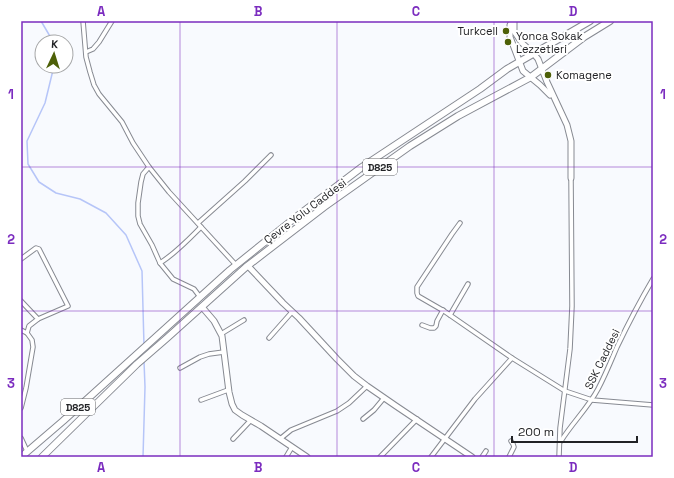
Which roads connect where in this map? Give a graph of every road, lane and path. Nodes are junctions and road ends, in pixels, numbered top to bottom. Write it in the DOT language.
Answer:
graph roads {
  1 [pos="84,21"];
  2 [pos="112,21"];
  3 [pos="513,21"];
  4 [pos="590,21"];
  5 [pos="610,21"];
  6 [pos="86,52"];
  7 [pos="533,53"];
  8 [pos="519,62"];
  9 [pos="542,69"];
  10 [pos="531,77"];
  11 [pos="558,106"];
  12 [pos="271,155"];
  13 [pos="149,167"];
  14 [pos="571,178"];
  15 [pos="460,223"];
  16 [pos="199,225"];
  17 [pos="21,259"];
  18 [pos="160,263"];
  19 [pos="236,265"];
  20 [pos="248,266"];
  21 [pos="653,279"];
  22 [pos="468,284"];
  23 [pos="200,297"];
  24 [pos="21,301"];
  25 [pos="202,307"];
  26 [pos="443,310"];
  27 [pos="292,312"];
  28 [pos="450,315"];
  29 [pos="38,319"];
  30 [pos="244,320"];
  31 [pos="422,325"];
  32 [pos="21,330"];
  33 [pos="27,332"];
  34 [pos="221,334"];
  35 [pos="269,338"];
  36 [pos="224,352"];
  37 [pos="512,358"];
  38 [pos="180,368"];
  39 [pos="367,386"];
  40 [pos="21,387"];
  41 [pos="26,388"];
  42 [pos="228,390"];
  43 [pos="565,391"];
  44 [pos="384,398"];
  45 [pos="201,400"];
  46 [pos="592,400"];
  47 [pos="653,405"];
  48 [pos="21,408"];
  49 [pos="363,419"];
  50 [pos="416,419"];
  51 [pos="251,420"];
  52 [pos="21,438"];
  53 [pos="233,439"];
  54 [pos="280,439"];
  55 [pos="445,439"];
  56 [pos="511,441"];
  57 [pos="560,442"];
  58 [pos="292,446"];
  59 [pos="27,451"];
  60 [pos="486,451"];
  61 [pos="21,457"];
  62 [pos="42,457"];
  63 [pos="286,457"];
  64 [pos="307,457"];
  65 [pos="380,457"];
  66 [pos="431,457"];
  67 [pos="472,457"];
  68 [pos="482,457"];
  69 [pos="509,457"];
  70 [pos="559,457"];
  1 -- 6 [label="street"];
  2 -- 6 [label="street"];
  3 -- 7 [label="street"];
  3 -- 8 [label="street"];
  4 -- 7 [label="highway, Çevre Yolu Caddesi / D825"];
  5 -- 9 [label="highway, Çevre Yolu Caddesi / D825"];
  6 -- 13 [label="street"];
  7 -- 8 [label="highway, Çevre Yolu Caddesi / D825"];
  7 -- 9 [label="street"];
  8 -- 10 [label="street"];
  8 -- 19 [label="highway, Çevre Yolu Caddesi / D825"];
  9 -- 10 [label="highway, Çevre Yolu Caddesi / D825"];
  9 -- 11 [label="street"];
  10 -- 11 [label="street"];
  10 -- 20 [label="highway, Çevre Yolu Caddesi / D825"];
  11 -- 14 [label="street"];
  12 -- 16 [label="street"];
  13 -- 16 [label="street"];
  13 -- 18 [label="street"];
  14 -- 43 [label="street"];
  15 -- 26 [label="street"];
  16 -- 18 [label="street"];
  16 -- 19 [label="street"];
  17 -- 29 [label="street"];
  18 -- 23 [label="street"];
  19 -- 23 [label="highway, Çevre Yolu Caddesi / D825"];
  20 -- 25 [label="highway, Çevre Yolu Caddesi / D825"];
  20 -- 27 [label="street"];
  21 -- 46 [label="street, SSK Caddesi"];
  22 -- 28 [label="street"];
  23 -- 59 [label="highway, Çevre Yolu Caddesi / D825"];
  24 -- 29 [label="street"];
  25 -- 34 [label="street"];
  25 -- 62 [label="highway, Çevre Yolu Caddesi / D825"];
  26 -- 28 [label="street"];
  26 -- 31 [label="street"];
  27 -- 35 [label="street"];
  27 -- 39 [label="street"];
  28 -- 37 [label="street"];
  29 -- 33 [label="street"];
  30 -- 34 [label="street"];
  32 -- 33 [label="street"];
  33 -- 41 [label="street"];
  34 -- 36 [label="street"];
  36 -- 38 [label="street"];
  36 -- 42 [label="street"];
  37 -- 43 [label="street"];
  37 -- 55 [label="street"];
  39 -- 44 [label="street"];
  39 -- 54 [label="street"];
  40 -- 41 [label="street"];
  41 -- 48 [label="street"];
  42 -- 45 [label="street"];
  42 -- 51 [label="street"];
  43 -- 46 [label="street"];
  43 -- 57 [label="street"];
  44 -- 49 [label="street"];
  44 -- 50 [label="street"];
  46 -- 47 [label="street"];
  46 -- 57 [label="street, SSK Caddesi"];
  50 -- 55 [label="street"];
  50 -- 65 [label="street"];
  51 -- 53 [label="street"];
  51 -- 54 [label="street"];
  52 -- 59 [label="street"];
  54 -- 58 [label="street"];
  55 -- 66 [label="street"];
  55 -- 67 [label="street"];
  56 -- 69 [label="street"];
  57 -- 70 [label="street"];
  58 -- 63 [label="street"];
  58 -- 64 [label="street"];
  59 -- 61 [label="highway, Çevre Yolu Caddesi / D825"];
  60 -- 68 [label="street"];
}
